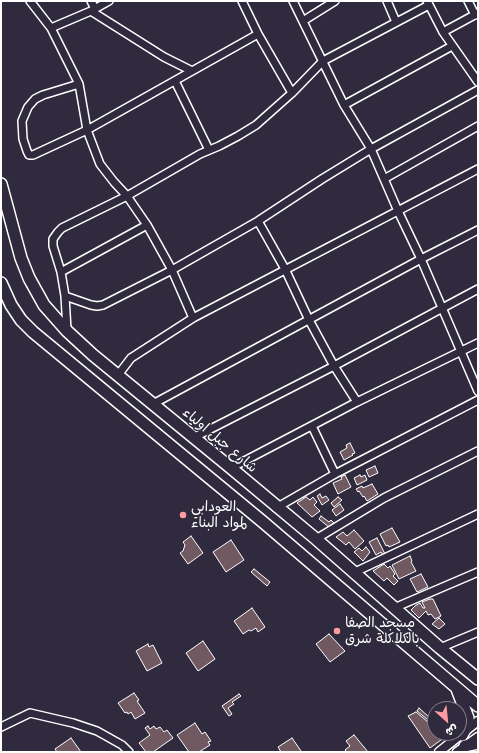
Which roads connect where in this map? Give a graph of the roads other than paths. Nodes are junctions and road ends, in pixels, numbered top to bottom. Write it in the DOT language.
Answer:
graph roads {
  1 [pos="30,1"];
  2 [pos="91,1"];
  3 [pos="108,1"];
  4 [pos="242,1"];
  5 [pos="293,1"];
  6 [pos="335,1"];
  7 [pos="387,1"];
  8 [pos="468,1"];
  9 [pos="428,3"];
  10 [pos="93,10"];
  11 [pos="477,14"];
  12 [pos="302,21"];
  13 [pos="396,22"];
  14 [pos="51,28"];
  15 [pos="443,32"];
  16 [pos="258,34"];
  17 [pos="452,46"];
  18 [pos="323,61"];
  19 [pos="192,71"];
  20 [pos="477,79"];
  21 [pos="175,81"];
  22 [pos="79,84"];
  23 [pos="478,90"];
  24 [pos="292,93"];
  25 [pos="344,105"];
  26 [pos="478,126"];
  27 [pos="87,130"];
  28 [pos="371,149"];
  29 [pos="209,150"];
  30 [pos="478,169"];
  31 [pos="384,179"];
  32 [pos="1,184"];
  33 [pos="127,196"];
  34 [pos="398,211"];
  35 [pos="258,221"];
  36 [pos="146,225"];
  37 [pos="478,230"];
  38 [pos="421,259"];
  39 [pos="285,269"];
  40 [pos="172,270"];
  41 [pos="61,272"];
  42 [pos="1,283"];
  43 [pos="478,289"];
  44 [pos="65,296"];
  45 [pos="442,308"];
  46 [pos="193,318"];
  47 [pos="309,320"];
  48 [pos="67,331"];
  49 [pos="478,343"];
  50 [pos="461,351"];
  51 [pos="334,366"];
  52 [pos="118,375"];
  53 [pos="478,391"];
  54 [pos="478,400"];
  55 [pos="357,402"];
  56 [pos="153,404"];
  57 [pos="312,426"];
  58 [pos="193,438"];
  59 [pos="478,451"];
  60 [pos="231,468"];
  61 [pos="335,474"];
  62 [pos="276,508"];
  63 [pos="478,514"];
  64 [pos="316,540"];
  65 [pos="478,572"];
  66 [pos="354,573"];
  67 [pos="394,608"];
  68 [pos="478,632"];
  69 [pos="440,648"];
  70 [pos="478,679"];
  71 [pos="456,686"];
  72 [pos="462,701"];
  73 [pos="478,706"];
  74 [pos="467,715"];
  75 [pos="478,721"];
  76 [pos="467,726"];
  77 [pos="1,727"];
  78 [pos="467,731"];
  79 [pos="478,737"];
  80 [pos="454,741"];
  81 [pos="478,743"];
  82 [pos="461,749"];
  83 [pos="129,752"];
  84 [pos="439,752"];
  1 -- 14 [label="street"];
  2 -- 10 [label="street"];
  3 -- 10 [label="street"];
  4 -- 16 [label="street"];
  5 -- 12 [label="street"];
  6 -- 12 [label="street"];
  7 -- 13 [label="street"];
  8 -- 11 [label="street"];
  9 -- 13 [label="street"];
  9 -- 15 [label="street"];
  10 -- 14 [label="street"];
  10 -- 19 [label="street"];
  11 -- 15 [label="street"];
  12 -- 18 [label="street"];
  13 -- 18 [label="street"];
  14 -- 22 [label="street"];
  15 -- 17 [label="street"];
  16 -- 19 [label="street"];
  16 -- 24 [label="street"];
  17 -- 20 [label="street"];
  17 -- 25 [label="street"];
  18 -- 24 [label="street"];
  18 -- 25 [label="street"];
  19 -- 21 [label="street"];
  21 -- 27 [label="street"];
  21 -- 29 [label="street"];
  22 -- 27 [label="street"];
  22 -- 27 [label="street"];
  23 -- 28 [label="street"];
  24 -- 29 [label="street"];
  25 -- 28 [label="street"];
  26 -- 31 [label="street"];
  27 -- 33 [label="street"];
  28 -- 31 [label="street"];
  28 -- 35 [label="street"];
  29 -- 33 [label="street"];
  30 -- 34 [label="street"];
  31 -- 34 [label="street"];
  32 -- 48 [label="highway, شارع جبل اولياء"];
  33 -- 36 [label="street"];
  33 -- 41 [label="street"];
  34 -- 38 [label="street"];
  34 -- 39 [label="street"];
  35 -- 39 [label="street"];
  35 -- 40 [label="street"];
  36 -- 40 [label="street"];
  36 -- 41 [label="street"];
  37 -- 38 [label="street"];
  38 -- 45 [label="street"];
  38 -- 47 [label="street"];
  39 -- 46 [label="street"];
  39 -- 47 [label="street"];
  40 -- 44 [label="street"];
  40 -- 46 [label="street"];
  41 -- 44 [label="street"];
  42 -- 71 [label="highway"];
  43 -- 45 [label="street"];
  44 -- 48 [label="street"];
  45 -- 50 [label="street"];
  45 -- 51 [label="street"];
  46 -- 52 [label="street"];
  47 -- 51 [label="street"];
  47 -- 56 [label="street"];
  48 -- 52 [label="highway, شارع جبل اولياء"];
  49 -- 50 [label="street"];
  50 -- 53 [label="street"];
  50 -- 55 [label="street"];
  51 -- 55 [label="street"];
  51 -- 58 [label="street"];
  52 -- 56 [label="highway, شارع جبل اولياء"];
  54 -- 61 [label="street"];
  55 -- 57 [label="street"];
  56 -- 58 [label="highway, شارع جبل اولياء"];
  57 -- 60 [label="street"];
  57 -- 61 [label="street"];
  58 -- 60 [label="highway, شارع جبل اولياء"];
  59 -- 64 [label="street"];
  60 -- 62 [label="highway, شارع جبل اولياء"];
  61 -- 62 [label="street"];
  62 -- 64 [label="highway, شارع جبل اولياء"];
  63 -- 66 [label="street"];
  64 -- 66 [label="highway, شارع جبل اولياء"];
  65 -- 67 [label="street"];
  66 -- 67 [label="highway, شارع جبل اولياء"];
  67 -- 69 [label="highway, شارع جبل اولياء"];
  68 -- 69 [label="street"];
  69 -- 70 [label="highway, شارع جبل اولياء"];
  71 -- 72 [label="highway"];
  71 -- 73 [label="highway"];
  74 -- 76 [label="highway"];
  75 -- 78 [label="street"];
  77 -- 83 [label="street"];
  79 -- 82 [label="street"];
  80 -- 84 [label="street"];
  81 -- 82 [label="highway"];
}
